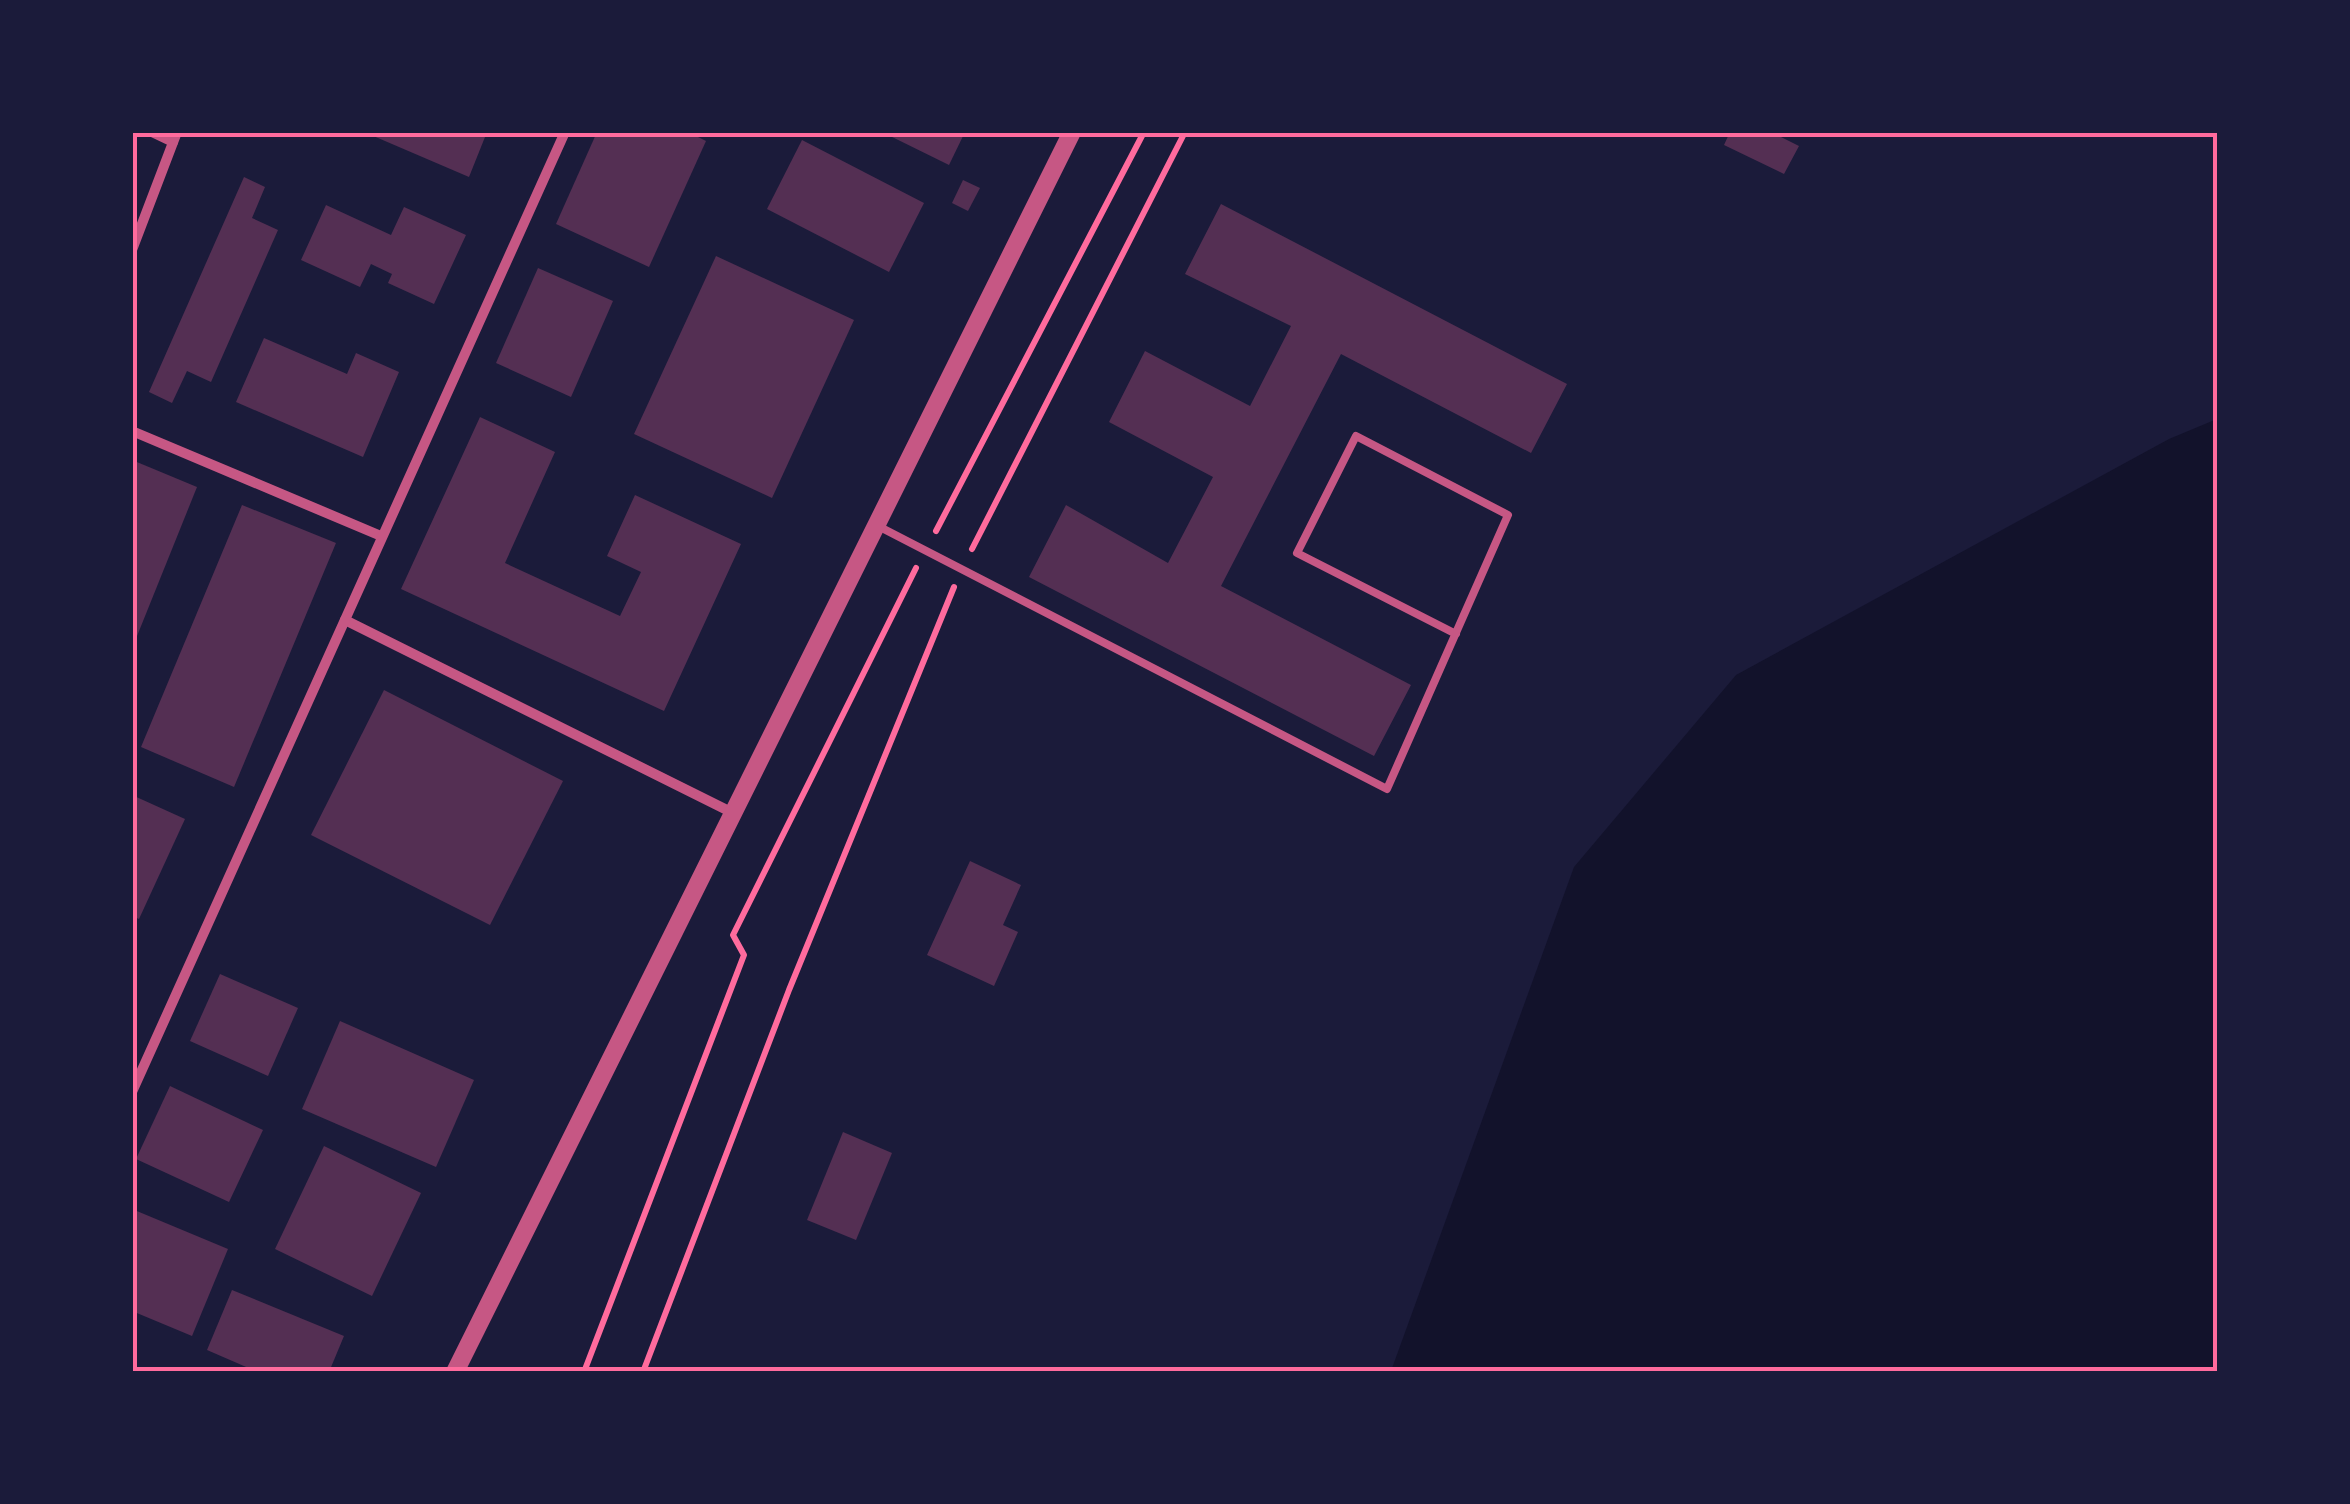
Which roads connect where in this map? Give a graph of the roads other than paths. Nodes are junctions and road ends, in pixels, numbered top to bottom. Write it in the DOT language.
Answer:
graph roads {
  1 [pos="152,132"];
  2 [pos="565,132"];
  3 [pos="1072,132"];
  4 [pos="175,137"];
  5 [pos="132,250"];
  6 [pos="132,431"];
  7 [pos="876,525"];
  8 [pos="381,536"];
  9 [pos="346,620"];
  10 [pos="1456,634"];
  11 [pos="732,813"];
  12 [pos="132,1092"];
  13 [pos="455,1372"];
  1 -- 4 [label="street"];
  2 -- 8 [label="street"];
  3 -- 7 [label="street"];
  4 -- 5 [label="street"];
  6 -- 8 [label="street"];
  7 -- 10 [label="lane"];
  7 -- 11 [label="street"];
  8 -- 9 [label="street"];
  9 -- 11 [label="street"];
  9 -- 12 [label="street"];
  10 -- 10 [label="lane"];
  11 -- 13 [label="street"];
}
